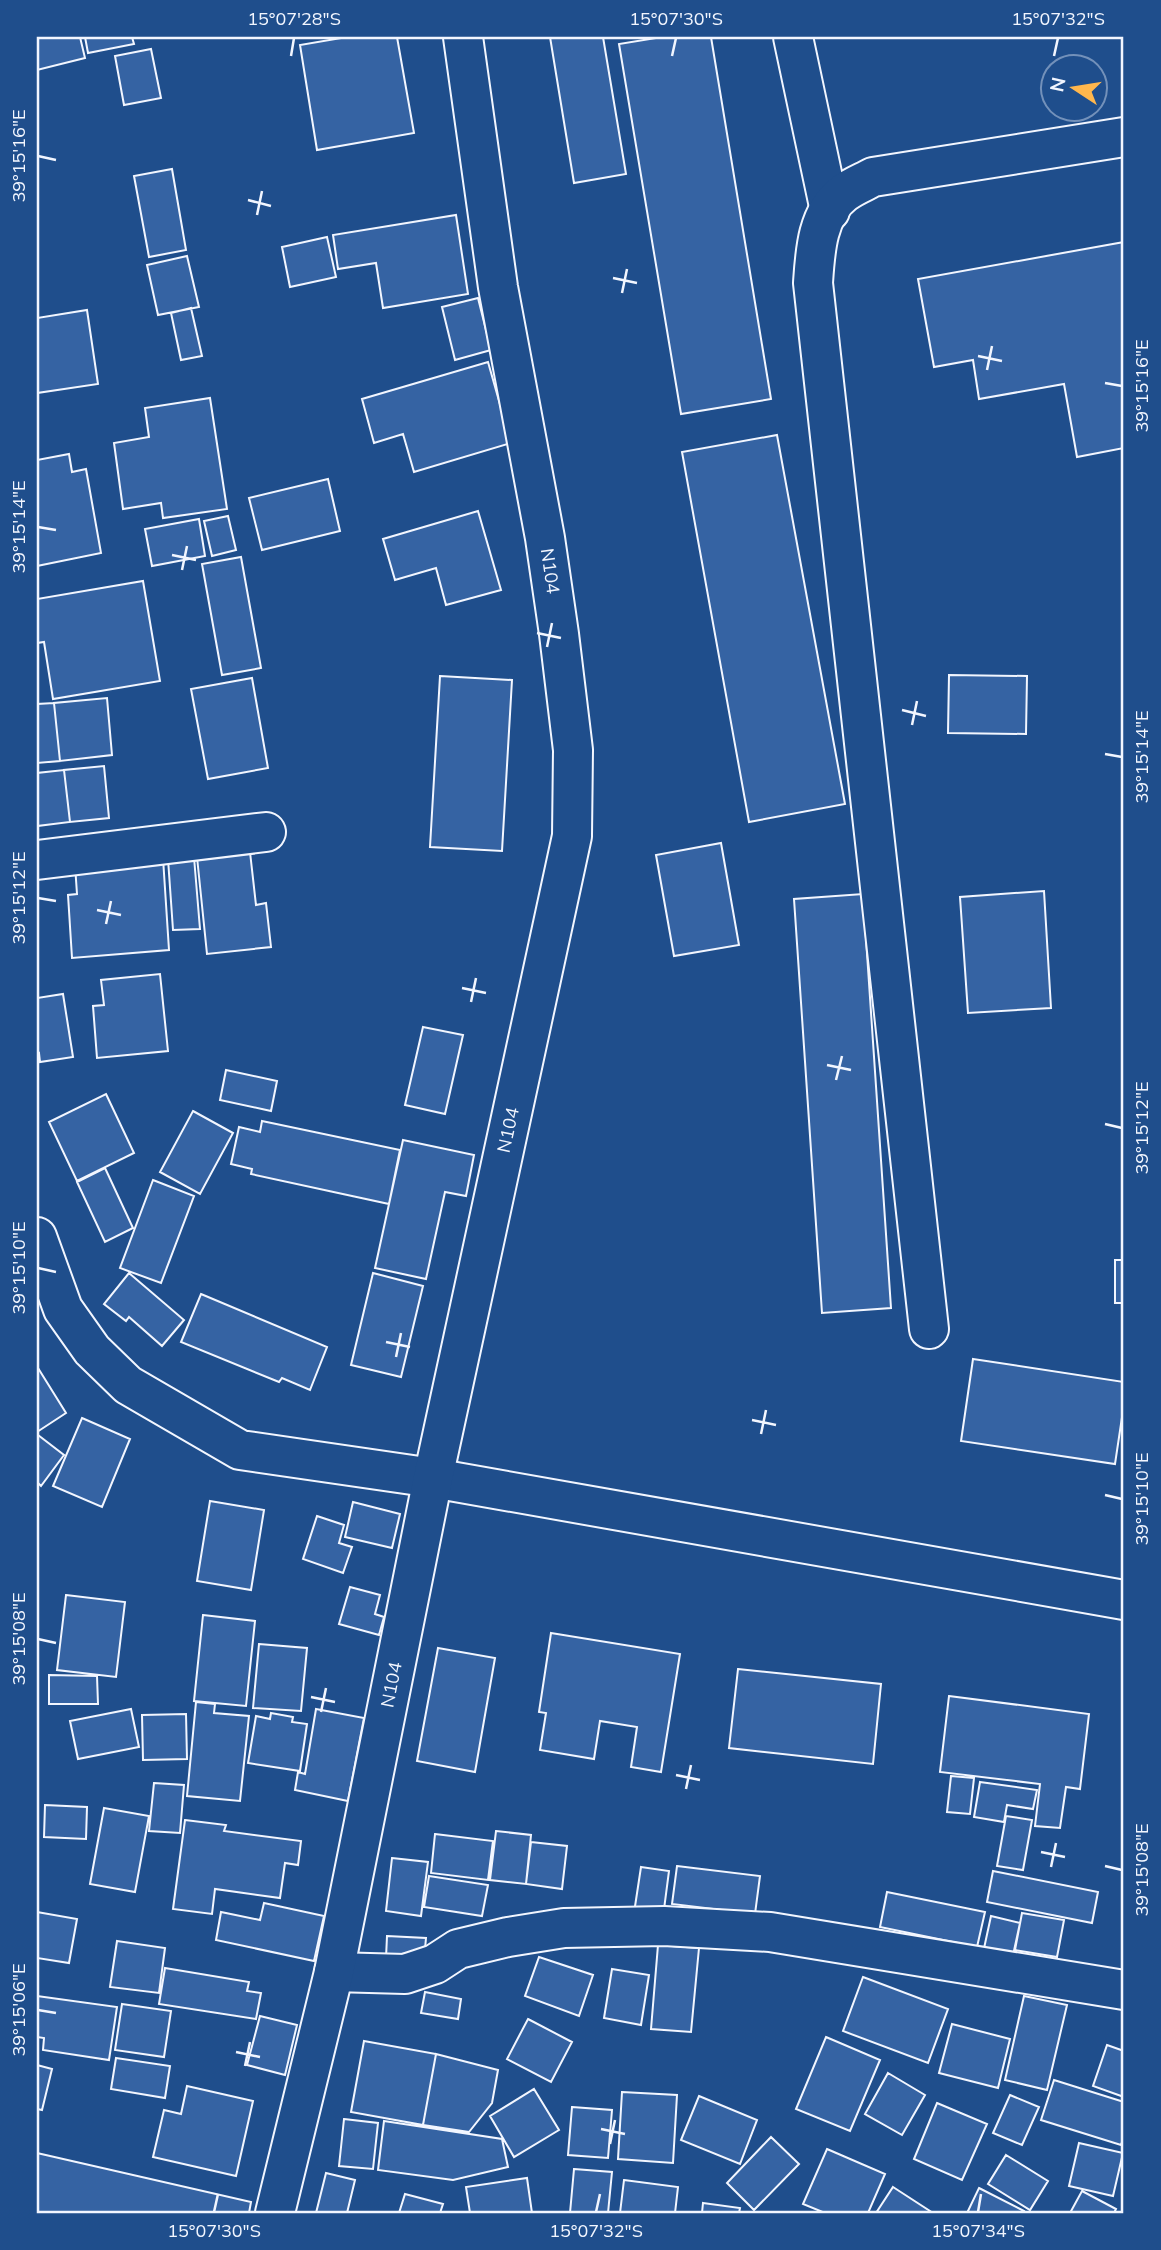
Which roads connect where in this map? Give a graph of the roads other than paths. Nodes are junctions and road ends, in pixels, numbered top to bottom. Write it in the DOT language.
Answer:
graph roads {
  1 [pos="463,37"];
  2 [pos="793,37"];
  3 [pos="1124,137"];
  4 [pos="830,211"];
  5 [pos="266,832"];
  6 [pos="37,860"];
  7 [pos="37,1237"];
  8 [pos="929,1329"];
  9 [pos="433,1478"];
  10 [pos="1124,1600"];
  11 [pos="334,1972"];
  12 [pos="1124,1990"];
  13 [pos="275,2213"];
  1 -- 9 [label="street, N104 / N104"];
  2 -- 4 [label="street"];
  3 -- 4 [label="street"];
  4 -- 8 [label="street"];
  5 -- 6 [label="street"];
  7 -- 9 [label="street"];
  9 -- 10 [label="street"];
  9 -- 11 [label="street, N104 / N104"];
  11 -- 12 [label="street"];
  11 -- 13 [label="street, N104 / N104"];
}
